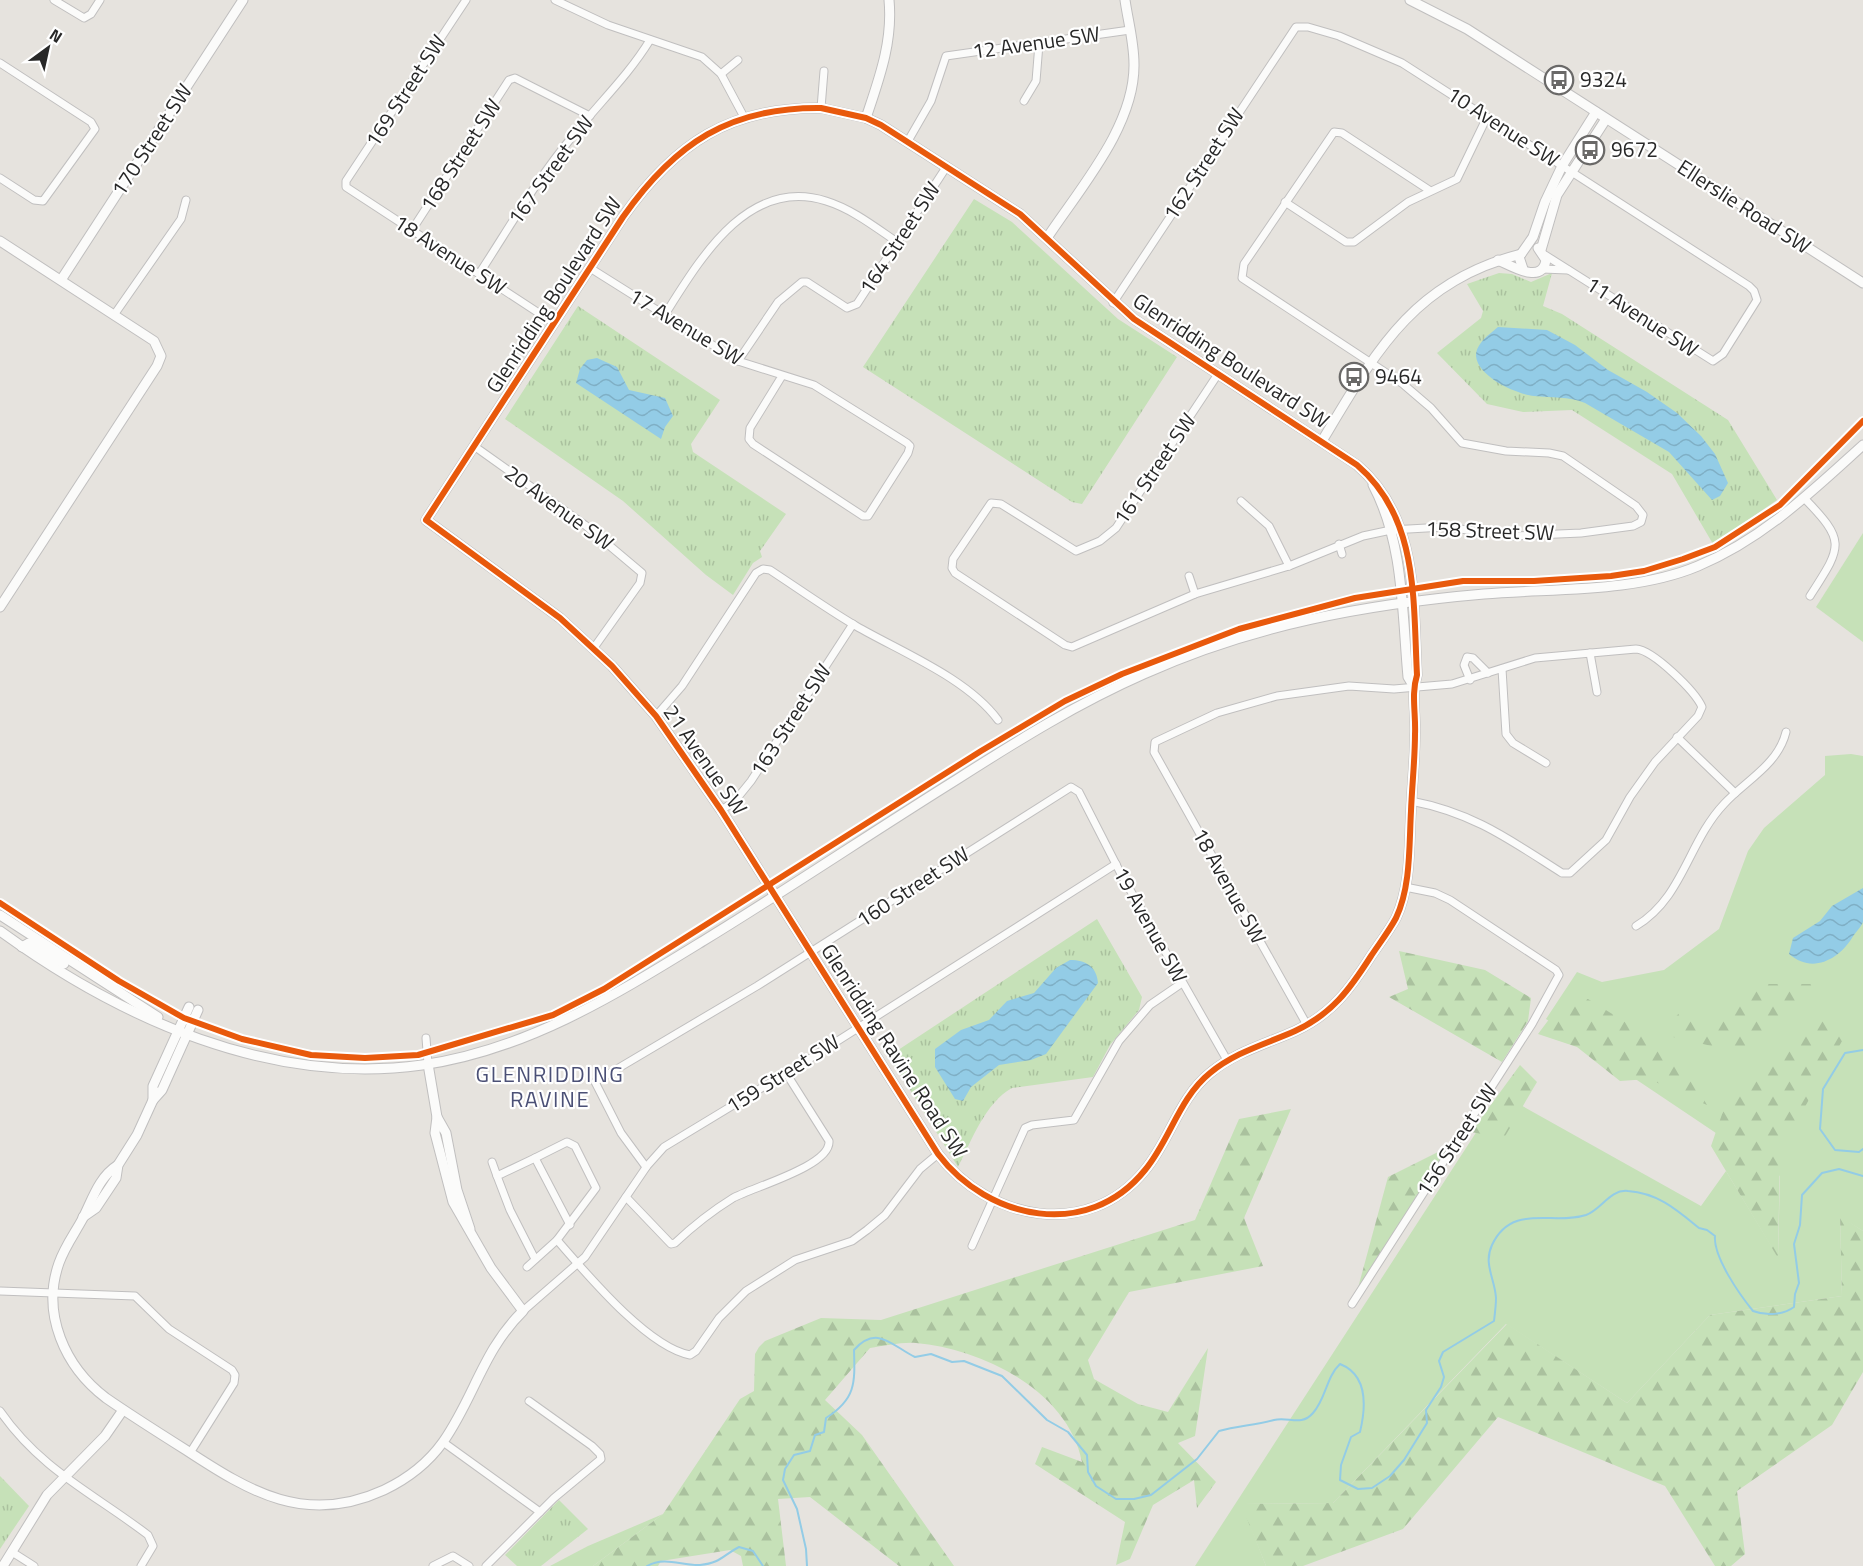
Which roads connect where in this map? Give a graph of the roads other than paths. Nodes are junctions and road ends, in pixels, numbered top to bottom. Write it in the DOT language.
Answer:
graph roads {
  1 [pos="54,0"];
  2 [pos="100,0"];
  3 [pos="243,0"];
  4 [pos="466,0"];
  5 [pos="555,0"];
  6 [pos="889,0"];
  7 [pos="1125,0"];
  8 [pos="1410,0"];
  9 [pos="1296,27"];
  10 [pos="1130,30"];
  11 [pos="650,40"];
  12 [pos="1039,44"];
  13 [pos="738,60"];
  14 [pos="0,63"];
  15 [pos="824,71"];
  16 [pos="722,74"];
  17 [pos="1024,101"];
  18 [pos="821,108"];
  19 [pos="1596,112"];
  20 [pos="590,116"];
  21 [pos="744,117"];
  22 [pos="1487,117"];
  23 [pos="866,118"];
  24 [pos="1606,119"];
  25 [pos="908,141"];
  26 [pos="947,166"];
  27 [pos="1567,168"];
  28 [pos="0,178"];
  29 [pos="346,184"];
  30 [pos="1430,190"];
  31 [pos="186,200"];
  32 [pos="1285,202"];
  33 [pos="412,230"];
  34 [pos="1047,238"];
  35 [pos="0,241"];
  36 [pos="897,242"];
  37 [pos="1524,251"];
  38 [pos="1543,252"];
  39 [pos="1498,260"];
  40 [pos="590,268"];
  41 [pos="1523,269"];
  42 [pos="1542,269"];
  43 [pos="1568,270"];
  44 [pos="479,274"];
  45 [pos="61,280"];
  46 [pos="1863,283"];
  47 [pos="1113,303"];
  48 [pos="114,315"];
  49 [pos="664,316"];
  50 [pos="554,323"];
  51 [pos="1717,360"];
  52 [pos="738,361"];
  53 [pos="1372,363"];
  54 [pos="1218,374"];
  55 [pos="782,376"];
  56 [pos="1322,441"];
  57 [pos="1863,445"];
  58 [pos="474,446"];
  59 [pos="1804,498"];
  60 [pos="1241,501"];
  61 [pos="426,520"];
  62 [pos="1396,529"];
  63 [pos="1340,544"];
  64 [pos="1342,554"];
  65 [pos="1288,566"];
  66 [pos="1189,576"];
  67 [pos="1195,594"];
  68 [pos="1810,596"];
  69 [pos="1413,602"];
  70 [pos="1402,603"];
  71 [pos="0,607"];
  72 [pos="853,624"];
  73 [pos="1072,647"];
  74 [pos="594,649"];
  75 [pos="1590,653"];
  76 [pos="1502,669"];
  77 [pos="1488,673"];
  78 [pos="1470,680"];
  79 [pos="1414,687"];
  80 [pos="1597,692"];
  81 [pos="656,716"];
  82 [pos="998,720"];
  83 [pos="1786,732"];
  84 [pos="1677,737"];
  85 [pos="1546,763"];
  86 [pos="1076,789"];
  87 [pos="1735,793"];
  88 [pos="1411,801"];
  89 [pos="722,810"];
  90 [pos="1116,864"];
  91 [pos="1405,887"];
  92 [pos="776,895"];
  93 [pos="0,915"];
  94 [pos="1636,926"];
  95 [pos="0,932"];
  96 [pos="22,947"];
  97 [pos="811,952"];
  98 [pos="104,983"];
  99 [pos="1182,983"];
  100 [pos="1307,1025"];
  101 [pos="858,1027"];
  102 [pos="177,1030"];
  103 [pos="187,1035"];
  104 [pos="426,1038"];
  105 [pos="1227,1060"];
  106 [pos="428,1064"];
  107 [pos="786,1073"];
  108 [pos="153,1100"];
  109 [pos="938,1154"];
  110 [pos="535,1158"];
  111 [pos="492,1162"];
  112 [pos="646,1167"];
  113 [pos="497,1176"];
  114 [pos="626,1197"];
  115 [pos="993,1201"];
  116 [pos="570,1225"];
  117 [pos="557,1240"];
  118 [pos="972,1246"];
  119 [pos="535,1259"];
  120 [pos="577,1262"];
  121 [pos="527,1267"];
  122 [pos="0,1291"];
  123 [pos="53,1293"];
  124 [pos="1352,1304"];
  125 [pos="523,1311"];
  126 [pos="529,1401"];
  127 [pos="0,1410"];
  128 [pos="123,1410"];
  129 [pos="443,1442"];
  130 [pos="190,1453"];
  131 [pos="63,1478"];
  132 [pos="540,1512"];
  133 [pos="12,1552"];
  134 [pos="3,1566"];
  135 [pos="34,1566"];
  136 [pos="141,1566"];
  137 [pos="433,1566"];
  138 [pos="469,1566"];
  139 [pos="486,1566"];
  1 -- 2 [label="street"];
  3 -- 45 [label="street, 170 Street SW"];
  4 -- 29 [label="street, 169 Street SW"];
  5 -- 11 [label="street"];
  6 -- 23 [label="street"];
  7 -- 10 [label="street"];
  8 -- 19 [label="street, Ellerslie Road SW"];
  9 -- 22 [label="street, 10 Avenue SW"];
  9 -- 47 [label="street, 162 Street SW"];
  10 -- 12 [label="street, 12 Avenue SW"];
  10 -- 34 [label="street"];
  11 -- 16 [label="street"];
  11 -- 20 [label="street, 167 Street SW"];
  12 -- 17 [label="street"];
  12 -- 25 [label="street, 12 Avenue SW"];
  13 -- 16 [label="street"];
  14 -- 28 [label="street"];
  15 -- 18 [label="street"];
  16 -- 21 [label="street"];
  18 -- 21 [label="street, Glenridding Boulevard SW"];
  18 -- 23 [label="street, Glenridding Boulevard SW"];
  19 -- 24 [label="street, Ellerslie Road SW"];
  19 -- 27 [label="street"];
  20 -- 33 [label="street, 168 Street SW"];
  20 -- 44 [label="street, 167 Street SW"];
  21 -- 40 [label="street, Glenridding Boulevard SW"];
  22 -- 27 [label="street, 10 Avenue SW"];
  22 -- 30 [label="street"];
  23 -- 25 [label="street, Glenridding Boulevard SW"];
  24 -- 27 [label="street"];
  24 -- 46 [label="street, Ellerslie Road SW"];
  25 -- 26 [label="street, Glenridding Boulevard SW"];
  26 -- 34 [label="street, Glenridding Boulevard SW"];
  26 -- 36 [label="street, 164 Street SW"];
  27 -- 37 [label="street"];
  27 -- 38 [label="street"];
  27 -- 51 [label="street, 10 Avenue SW"];
  29 -- 33 [label="street, 18 Avenue SW"];
  30 -- 32 [label="street"];
  30 -- 32 [label="street"];
  31 -- 48 [label="street"];
  32 -- 53 [label="street"];
  33 -- 44 [label="street, 18 Avenue SW"];
  34 -- 47 [label="street, Glenridding Boulevard SW"];
  35 -- 45 [label="street"];
  36 -- 49 [label="street"];
  36 -- 52 [label="street, 164 Street SW"];
  37 -- 38 [label="street"];
  37 -- 39 [label="street"];
  37 -- 41 [label="street"];
  38 -- 42 [label="street"];
  38 -- 43 [label="street, 11 Avenue SW"];
  39 -- 41 [label="street"];
  39 -- 53 [label="street"];
  40 -- 49 [label="street, 17 Avenue SW"];
  40 -- 50 [label="street, Glenridding Boulevard SW"];
  41 -- 42 [label="street"];
  42 -- 43 [label="street, 11 Avenue SW"];
  43 -- 51 [label="street, 11 Avenue SW"];
  44 -- 50 [label="street, 18 Avenue SW"];
  45 -- 48 [label="street"];
  47 -- 54 [label="street, Glenridding Boulevard SW"];
  48 -- 71 [label="street"];
  49 -- 52 [label="street, 17 Avenue SW"];
  50 -- 58 [label="street, Glenridding Boulevard SW"];
  52 -- 55 [label="street, 17 Avenue SW"];
  53 -- 56 [label="street"];
  53 -- 62 [label="street, 158 Street SW"];
  54 -- 56 [label="street, Glenridding Boulevard SW"];
  54 -- 73 [label="street, 161 Street SW"];
  55 -- 55 [label="street, 17 Avenue SW"];
  56 -- 62 [label="street, Glenridding Boulevard SW"];
  57 -- 59 [label="street"];
  58 -- 61 [label="street, Glenridding Boulevard SW"];
  58 -- 74 [label="street, 20 Avenue SW"];
  59 -- 68 [label="street"];
  59 -- 69 [label="street"];
  60 -- 65 [label="street"];
  61 -- 74 [label="street, 21 Avenue SW"];
  62 -- 63 [label="street, 158 Street SW"];
  62 -- 69 [label="street, Glenridding Boulevard SW"];
  62 -- 70 [label="street, Glenridding Boulevard SW"];
  63 -- 64 [label="street"];
  63 -- 65 [label="street, 158 Street SW"];
  65 -- 67 [label="street, 158 Street SW"];
  66 -- 67 [label="street"];
  67 -- 73 [label="street, 158 Street SW"];
  69 -- 70 [label="street"];
  69 -- 79 [label="street, Glenridding Boulevard SW"];
  70 -- 79 [label="street, Glenridding Boulevard SW"];
  70 -- 92 [label="street"];
  72 -- 81 [label="street"];
  72 -- 82 [label="street"];
  72 -- 89 [label="street, 163 Street SW"];
  74 -- 81 [label="street, 21 Avenue SW"];
  75 -- 76 [label="street"];
  75 -- 80 [label="street"];
  75 -- 84 [label="street"];
  76 -- 77 [label="street"];
  76 -- 85 [label="street"];
  77 -- 78 [label="street"];
  77 -- 78 [label="street"];
  78 -- 79 [label="street"];
  79 -- 88 [label="street, Glenridding Ravine Road SW"];
  79 -- 100 [label="street, 18 Avenue SW"];
  81 -- 89 [label="street, 21 Avenue SW"];
  83 -- 87 [label="street"];
  84 -- 87 [label="street"];
  84 -- 88 [label="street"];
  86 -- 90 [label="street, 19 Avenue SW"];
  86 -- 97 [label="street, 160 Street SW"];
  87 -- 94 [label="street"];
  88 -- 91 [label="street, Glenridding Ravine Road SW"];
  89 -- 92 [label="street, 21 Avenue SW"];
  90 -- 99 [label="street, 19 Avenue SW"];
  90 -- 101 [label="street, 159 Street SW"];
  91 -- 100 [label="street, Glenridding Ravine Road SW"];
  91 -- 124 [label="street, 156 Street SW"];
  92 -- 97 [label="street, Glenridding Ravine Road SW"];
  92 -- 106 [label="street"];
  93 -- 98 [label="street"];
  95 -- 96 [label="street"];
  96 -- 98 [label="street"];
  96 -- 102 [label="street"];
  97 -- 101 [label="street, Glenridding Ravine Road SW"];
  97 -- 112 [label="street, 160 Street SW"];
  98 -- 102 [label="street"];
  99 -- 105 [label="street, 19 Avenue SW"];
  99 -- 115 [label="street"];
  100 -- 105 [label="street, Glenridding Ravine Road SW"];
  101 -- 107 [label="street, 159 Street SW"];
  101 -- 109 [label="street, Glenridding Ravine Road SW"];
  102 -- 103 [label="street"];
  102 -- 103 [label="street"];
  102 -- 108 [label="street"];
  103 -- 106 [label="street"];
  103 -- 108 [label="street"];
  104 -- 106 [label="street"];
  105 -- 115 [label="street, Glenridding Ravine Road SW"];
  106 -- 125 [label="street"];
  107 -- 112 [label="street, 159 Street SW"];
  107 -- 114 [label="street"];
  108 -- 123 [label="street"];
  109 -- 115 [label="street, Glenridding Ravine Road SW"];
  109 -- 120 [label="street"];
  110 -- 113 [label="street"];
  110 -- 116 [label="street"];
  110 -- 116 [label="street"];
  111 -- 113 [label="street"];
  112 -- 114 [label="street, 159 Street SW"];
  113 -- 119 [label="street"];
  114 -- 120 [label="street, 159 Street SW"];
  115 -- 118 [label="street"];
  116 -- 117 [label="street"];
  117 -- 119 [label="street"];
  117 -- 120 [label="street"];
  119 -- 121 [label="street"];
  120 -- 125 [label="street, 159 Street SW"];
  122 -- 123 [label="street"];
  123 -- 128 [label="street"];
  123 -- 130 [label="street"];
  125 -- 129 [label="street"];
  126 -- 132 [label="street"];
  127 -- 131 [label="street"];
  128 -- 130 [label="street"];
  128 -- 131 [label="street"];
  129 -- 130 [label="street"];
  129 -- 132 [label="street"];
  131 -- 133 [label="street"];
  131 -- 136 [label="street"];
  132 -- 139 [label="street"];
  133 -- 134 [label="street"];
  133 -- 135 [label="street"];
  137 -- 138 [label="street"];
}
